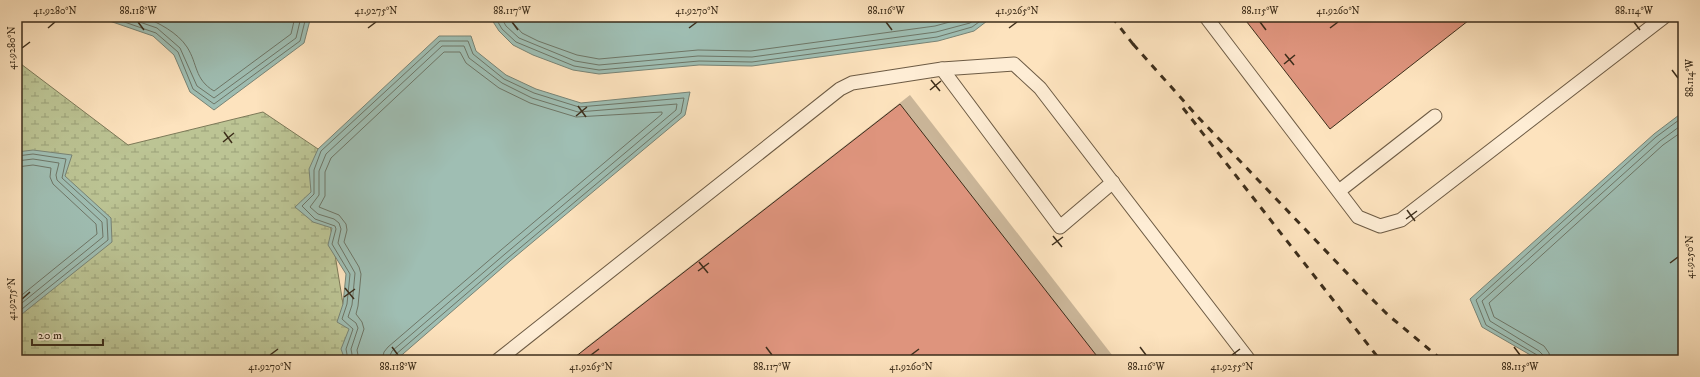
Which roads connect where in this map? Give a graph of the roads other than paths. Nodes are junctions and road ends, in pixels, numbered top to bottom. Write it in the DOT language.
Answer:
graph roads {
  1 [pos="1206,17"];
  2 [pos="1664,17"];
  3 [pos="942,69"];
  4 [pos="1435,116"];
  5 [pos="1113,182"];
  6 [pos="1339,191"];
  7 [pos="507,357"];
  8 [pos="1249,360"];
  1 -- 6 [label="lane"];
  2 -- 6 [label="lane"];
  3 -- 5 [label="lane"];
  3 -- 5 [label="lane"];
  3 -- 7 [label="lane"];
  4 -- 6 [label="lane"];
  5 -- 8 [label="lane"];
}
